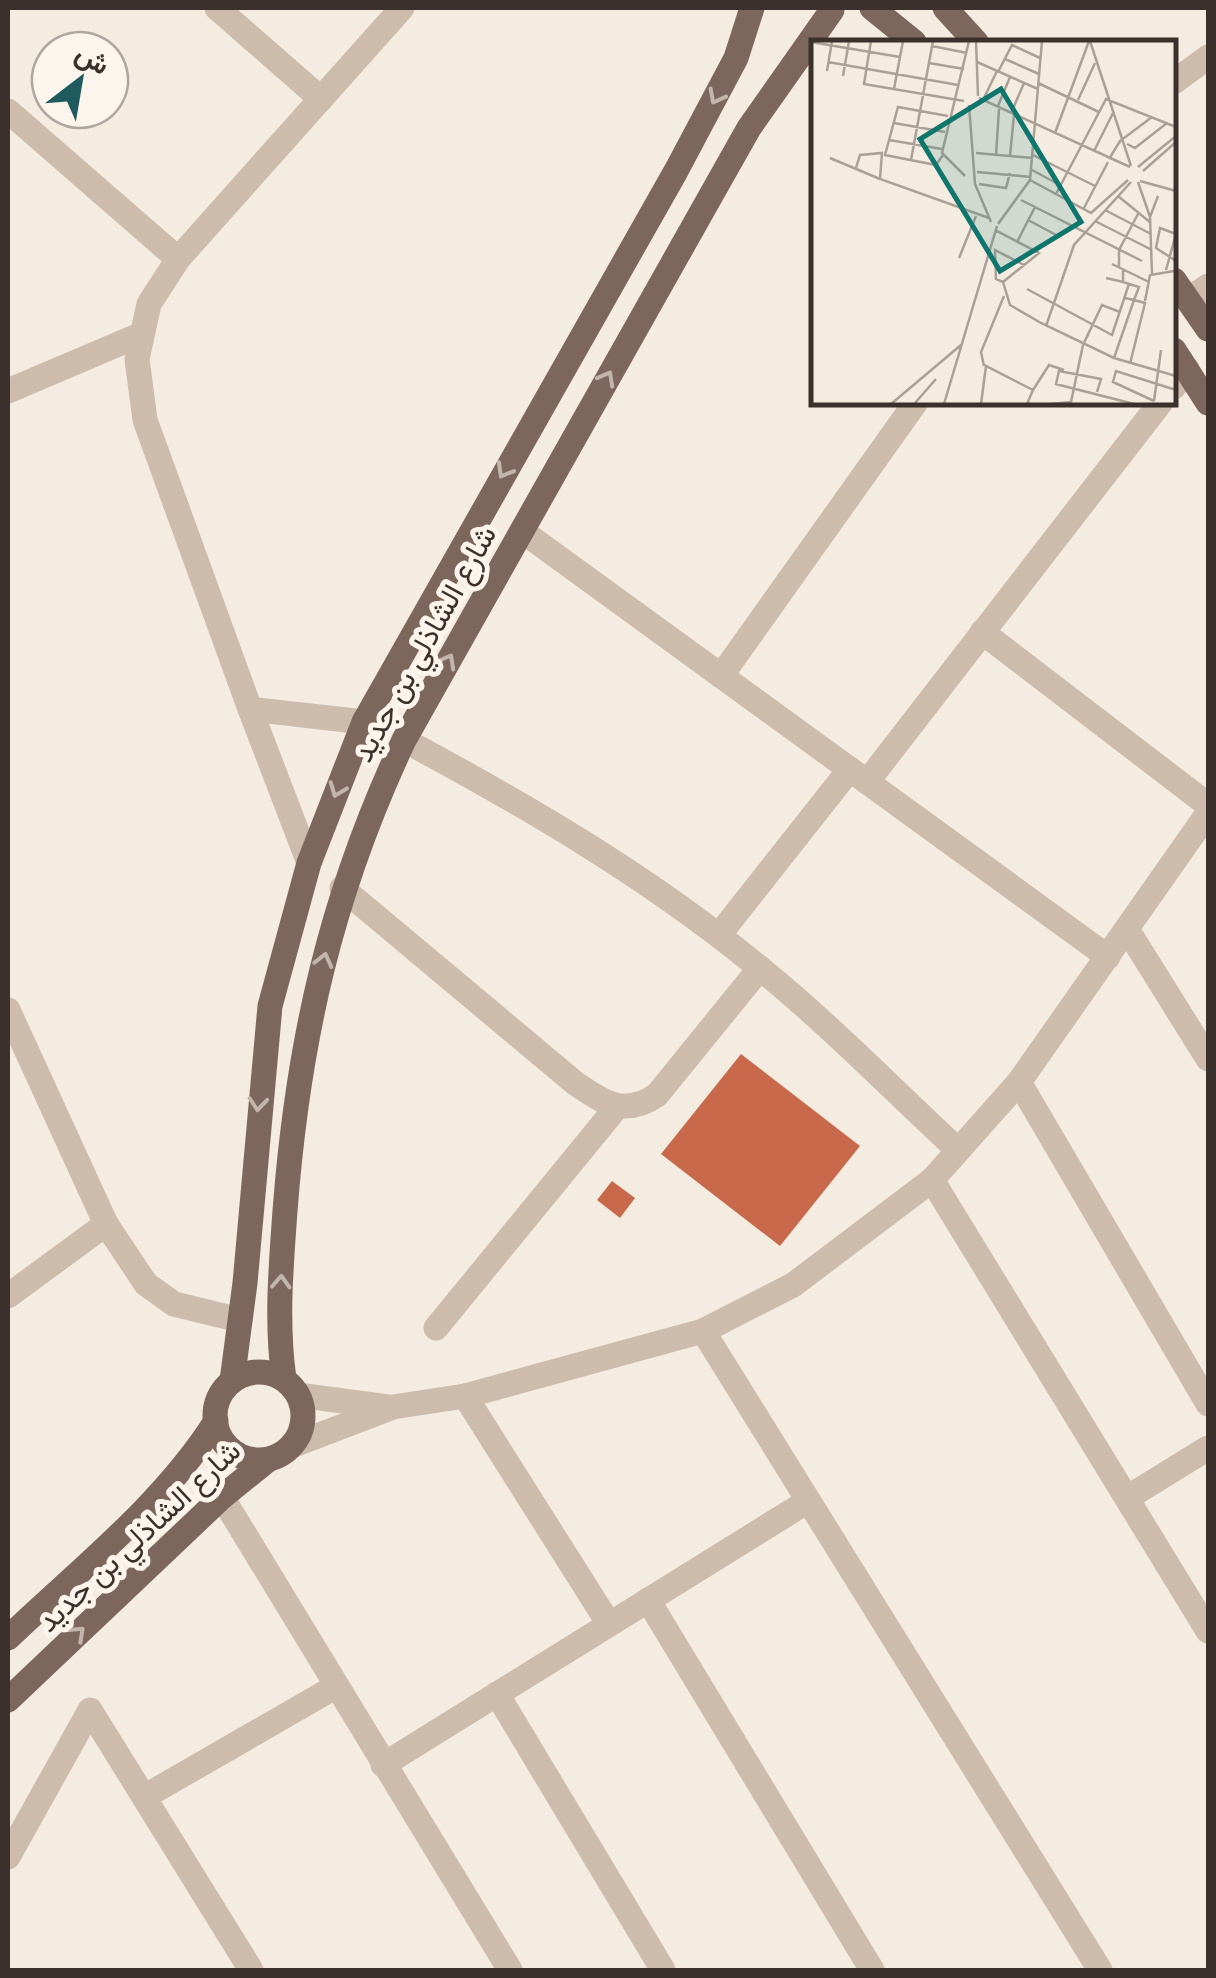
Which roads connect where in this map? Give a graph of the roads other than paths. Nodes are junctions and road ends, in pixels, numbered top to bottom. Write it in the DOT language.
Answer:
graph roads {
  1 [pos="217,8"];
  2 [pos="402,8"];
  3 [pos="752,8"];
  4 [pos="835,8"];
  5 [pos="872,8"];
  6 [pos="945,8"];
  7 [pos="812,40"];
  8 [pos="912,40"];
  9 [pos="974,40"];
  10 [pos="811,41"];
  11 [pos="1208,56"];
  12 [pos="1176,80"];
  13 [pos="321,99"];
  14 [pos="8,112"];
  15 [pos="178,260"];
  16 [pos="1190,288"];
  17 [pos="1208,329"];
  18 [pos="142,334"];
  19 [pos="1178,369"];
  20 [pos="8,391"];
  21 [pos="1208,403"];
  22 [pos="914,405"];
  23 [pos="1159,405"];
  24 [pos="522,531"];
  25 [pos="982,632"];
  26 [pos="721,676"];
  27 [pos="250,709"];
  28 [pos="364,722"];
  29 [pos="404,740"];
  30 [pos="858,775"];
  31 [pos="1208,805"];
  32 [pos="1208,814"];
  33 [pos="309,863"];
  34 [pos="342,888"];
  35 [pos="1126,929"];
  36 [pos="718,935"];
  37 [pos="1108,956"];
  38 [pos="760,968"];
  39 [pos="8,1010"];
  40 [pos="1198,1021"];
  41 [pos="1208,1059"];
  42 [pos="1019,1082"];
  43 [pos="616,1108"];
  44 [pos="958,1150"];
  45 [pos="932,1180"];
  46 [pos="106,1224"];
  47 [pos="8,1296"];
  48 [pos="240,1320"];
  49 [pos="436,1328"];
  50 [pos="703,1331"];
  51 [pos="232,1382"];
  52 [pos="291,1387"];
  53 [pos="465,1396"];
  54 [pos="1208,1404"];
  55 [pos="393,1407"];
  56 [pos="216,1421"];
  57 [pos="1208,1448"];
  58 [pos="280,1452"];
  59 [pos="222,1497"];
  60 [pos="1127,1498"];
  61 [pos="808,1500"];
  62 [pos="648,1600"];
  63 [pos="609,1624"];
  64 [pos="1207,1625"];
  65 [pos="8,1638"];
  66 [pos="335,1687"];
  67 [pos="497,1694"];
  68 [pos="8,1700"];
  69 [pos="383,1765"];
  70 [pos="144,1797"];
  71 [pos="8,1857"];
  72 [pos="251,1970"];
  73 [pos="510,1970"];
  74 [pos="663,1970"];
  75 [pos="872,1970"];
  76 [pos="1100,1970"];
  1 -- 13 [label="street"];
  2 -- 13 [label="street"];
  3 -- 28 [label="main road, شارع الشاذلي بن جديد, one-way"];
  7 -- 4 [label="main road, شارع الشاذلي بن جديد, one-way"];
  5 -- 8 [label="main road"];
  6 -- 9 [label="main road"];
  24 -- 10 [label="main road, شارع الشاذلي بن جديد, one-way"];
  11 -- 12 [label="street"];
  13 -- 15 [label="street"];
  14 -- 15 [label="street"];
  15 -- 18 [label="street"];
  16 -- 17 [label="main road"];
  18 -- 20 [label="street"];
  18 -- 27 [label="street"];
  19 -- 21 [label="main road"];
  22 -- 26 [label="street"];
  23 -- 25 [label="street"];
  24 -- 26 [label="street"];
  29 -- 24 [label="main road, شارع الشاذلي بن جديد, one-way"];
  25 -- 30 [label="street"];
  25 -- 31 [label="street"];
  26 -- 30 [label="street"];
  27 -- 28 [label="street"];
  27 -- 33 [label="street"];
  28 -- 33 [label="main road, شارع الشاذلي بن جديد, one-way"];
  29 -- 34 [label="main road, شارع الشاذلي بن جديد"];
  29 -- 36 [label="street"];
  30 -- 36 [label="street"];
  30 -- 37 [label="street"];
  32 -- 35 [label="street"];
  33 -- 48 [label="main road, شارع الشاذلي بن جديد, one-way"];
  34 -- 43 [label="street"];
  52 -- 34 [label="main road, شارع الشاذلي بن جديد, one-way"];
  35 -- 37 [label="street"];
  35 -- 40 [label="street"];
  36 -- 38 [label="street"];
  37 -- 42 [label="street"];
  38 -- 43 [label="street"];
  38 -- 44 [label="street"];
  39 -- 46 [label="street"];
  40 -- 41 [label="street"];
  42 -- 44 [label="street"];
  42 -- 54 [label="street"];
  43 -- 49 [label="street"];
  44 -- 45 [label="street"];
  45 -- 50 [label="street"];
  45 -- 60 [label="street"];
  46 -- 47 [label="street"];
  46 -- 48 [label="street"];
  48 -- 51 [label="main road, شارع الشاذلي بن جديد"];
  50 -- 53 [label="street"];
  50 -- 61 [label="street"];
  51 -- 52 [label="main road"];
  51 -- 56 [label="main road"];
  52 -- 55 [label="street"];
  52 -- 58 [label="main road"];
  53 -- 55 [label="street"];
  53 -- 63 [label="street"];
  55 -- 58 [label="street"];
  56 -- 58 [label="main road"];
  56 -- 65 [label="main road, شارع الشاذلي بن جديد"];
  57 -- 60 [label="street"];
  58 -- 59 [label="main road, شارع الشاذلي بن جديد"];
  59 -- 66 [label="street"];
  68 -- 59 [label="main road, شارع الشاذلي بن جديد, one-way"];
  60 -- 64 [label="street"];
  61 -- 62 [label="street"];
  61 -- 76 [label="street"];
  62 -- 63 [label="street"];
  62 -- 75 [label="street"];
  63 -- 67 [label="street"];
  66 -- 69 [label="street"];
  66 -- 70 [label="street"];
  67 -- 69 [label="street"];
  67 -- 74 [label="street"];
  69 -- 73 [label="street"];
  70 -- 71 [label="street"];
  70 -- 72 [label="street"];
}
